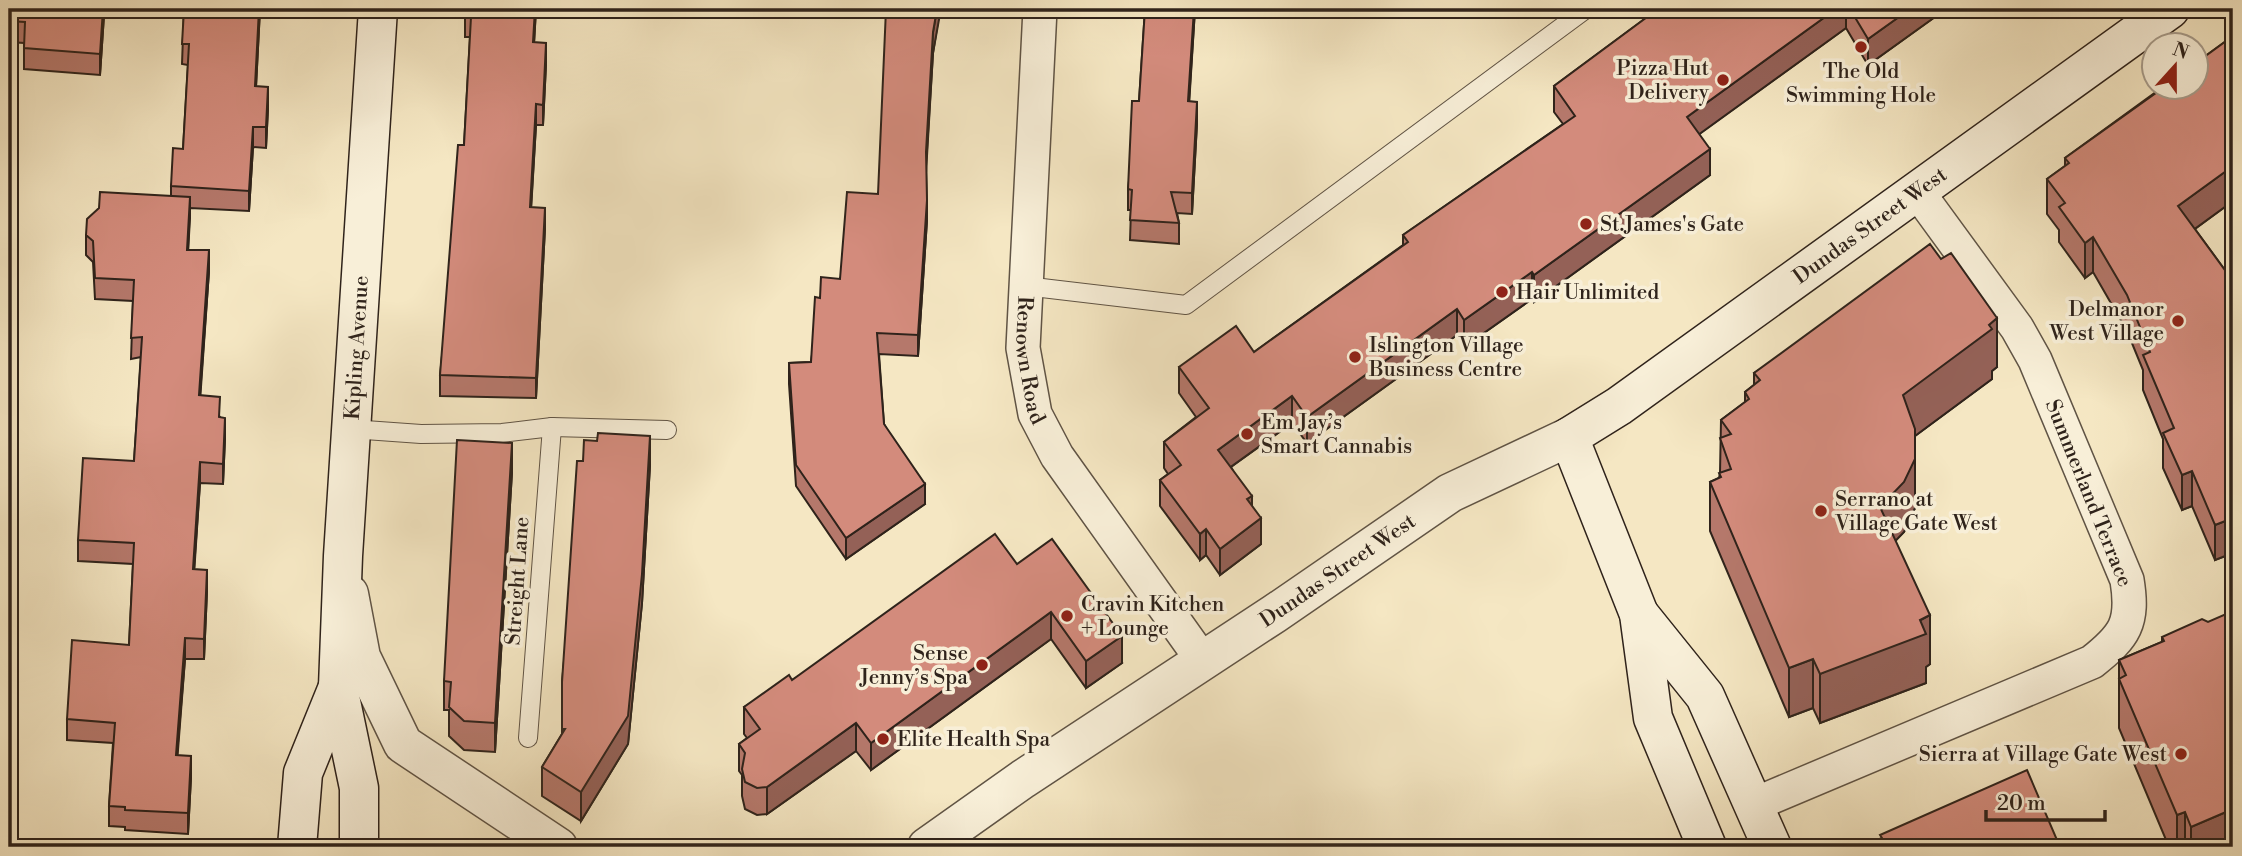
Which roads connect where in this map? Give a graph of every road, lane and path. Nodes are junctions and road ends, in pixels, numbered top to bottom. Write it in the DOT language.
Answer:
graph roads {
  1 [pos="378,9"];
  2 [pos="1040,9"];
  3 [pos="1587,9"];
  4 [pos="2170,9"];
  5 [pos="1917,191"];
  6 [pos="1025,286"];
  7 [pos="552,427"];
  8 [pos="351,429"];
  9 [pos="667,430"];
  10 [pos="1569,438"];
  11 [pos="343,556"];
  12 [pos="1639,614"];
  13 [pos="1203,661"];
  14 [pos="338,687"];
  15 [pos="527,738"];
  16 [pos="1753,805"];
  17 [pos="297,847"];
  18 [pos="359,847"];
  19 [pos="558,847"];
  20 [pos="927,847"];
  21 [pos="1707,847"];
  22 [pos="1772,847"];
  1 -- 8 [label="main road, Kipling Avenue"];
  2 -- 6 [label="street, Renown Road"];
  3 -- 6 [label="lane"];
  4 -- 5 [label="main road, Dundas Street West"];
  5 -- 10 [label="main road, Dundas Street West"];
  5 -- 16 [label="street, Summerland Terrace"];
  6 -- 13 [label="street, Renown Road"];
  7 -- 8 [label="lane"];
  7 -- 9 [label="lane"];
  7 -- 15 [label="lane, Streight Lane"];
  8 -- 11 [label="main road, Kipling Avenue"];
  10 -- 12 [label="main road"];
  10 -- 13 [label="main road, Dundas Street West"];
  11 -- 14 [label="main road, Kipling Avenue"];
  11 -- 19 [label="main road"];
  12 -- 16 [label="main road"];
  12 -- 21 [label="main road"];
  13 -- 20 [label="main road, Dundas Street West"];
  14 -- 17 [label="main road, Kipling Avenue"];
  14 -- 18 [label="main road, Kipling Avenue"];
  16 -- 22 [label="main road"];
}
